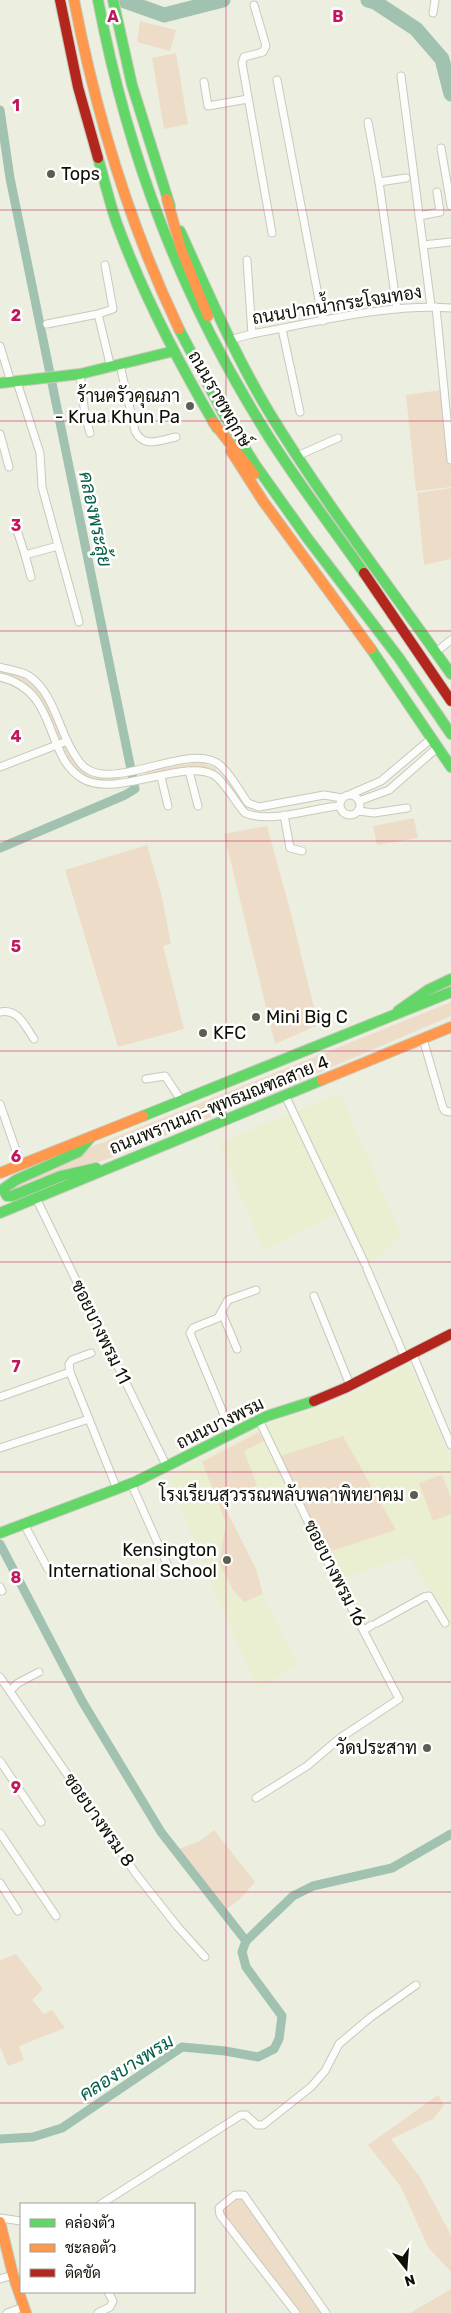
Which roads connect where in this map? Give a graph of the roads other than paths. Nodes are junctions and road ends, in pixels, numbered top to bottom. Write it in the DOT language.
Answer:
graph roads {
  1 [pos="113,0"];
  2 [pos="435,0"];
  3 [pos="75,4"];
  4 [pos="60,5"];
  5 [pos="98,5"];
  6 [pos="254,5"];
  7 [pos="433,13"];
  8 [pos="401,76"];
  9 [pos="276,80"];
  10 [pos="204,82"];
  11 [pos="248,99"];
  12 [pos="368,122"];
  13 [pos="441,148"];
  14 [pos="406,178"];
  15 [pos="379,182"];
  16 [pos="437,192"];
  17 [pos="167,199"];
  18 [pos="451,206"];
  19 [pos="418,216"];
  20 [pos="272,233"];
  21 [pos="451,242"];
  22 [pos="423,245"];
  23 [pos="247,260"];
  24 [pos="106,265"];
  25 [pos="434,307"];
  26 [pos="451,308"];
  27 [pos="397,309"];
  28 [pos="98,314"];
  29 [pos="323,322"];
  30 [pos="47,324"];
  31 [pos="282,328"];
  32 [pos="252,334"];
  33 [pos="229,340"];
  34 [pos="0,346"];
  35 [pos="216,346"];
  36 [pos="174,351"];
  37 [pos="116,366"];
  38 [pos="80,374"];
  39 [pos="14,382"];
  40 [pos="0,383"];
  41 [pos="300,412"];
  42 [pos="213,422"];
  43 [pos="90,433"];
  44 [pos="0,434"];
  45 [pos="176,438"];
  46 [pos="338,438"];
  47 [pos="297,456"];
  48 [pos="451,460"];
  49 [pos="9,467"];
  50 [pos="289,515"];
  51 [pos="16,527"];
  52 [pos="58,546"];
  53 [pos="25,555"];
  54 [pos="31,577"];
  55 [pos="79,622"];
  56 [pos="451,640"];
  57 [pos="436,652"];
  58 [pos="0,668"];
  59 [pos="451,674"];
  60 [pos="0,677"];
  61 [pos="451,700"];
  62 [pos="451,734"];
  63 [pos="432,738"];
  64 [pos="67,741"];
  65 [pos="57,744"];
  66 [pos="438,748"];
  67 [pos="0,767"];
  68 [pos="451,767"];
  69 [pos="139,768"];
  70 [pos="190,771"];
  71 [pos="123,772"];
  72 [pos="161,776"];
  73 [pos="141,779"];
  74 [pos="126,782"];
  75 [pos="351,794"];
  76 [pos="342,798"];
  77 [pos="359,802"];
  78 [pos="269,805"];
  79 [pos="168,806"];
  80 [pos="198,806"];
  81 [pos="339,806"];
  82 [pos="407,808"];
  83 [pos="358,811"];
  84 [pos="284,815"];
  85 [pos="272,816"];
  86 [pos="302,851"];
  87 [pos="451,979"];
  88 [pos="451,992"];
  89 [pos="0,1012"];
  90 [pos="393,1014"];
  91 [pos="451,1027"];
  92 [pos="34,1039"];
  93 [pos="423,1039"];
  94 [pos="146,1079"];
  95 [pos="285,1094"];
  96 [pos="181,1100"];
  97 [pos="0,1104"];
  98 [pos="451,1112"];
  99 [pos="92,1136"];
  100 [pos="21,1165"];
  101 [pos="108,1168"];
  102 [pos="0,1174"];
  103 [pos="36,1198"];
  104 [pos="0,1213"];
  105 [pos="256,1290"];
  106 [pos="314,1296"];
  107 [pos="222,1313"];
  108 [pos="451,1334"];
  109 [pos="237,1349"];
  110 [pos="92,1353"];
  111 [pos="409,1356"];
  112 [pos="70,1372"];
  113 [pos="350,1385"];
  114 [pos="0,1397"];
  115 [pos="89,1419"];
  116 [pos="259,1420"];
  117 [pos="232,1434"];
  118 [pos="451,1445"];
  119 [pos="0,1448"];
  120 [pos="166,1467"];
  121 [pos="131,1483"];
  122 [pos="117,1489"];
  123 [pos="24,1524"];
  124 [pos="0,1533"];
  125 [pos="167,1564"];
  126 [pos="48,1569"];
  127 [pos="445,1624"];
  128 [pos="364,1630"];
  129 [pos="39,1672"];
  130 [pos="0,1677"];
  131 [pos="10,1691"];
  132 [pos="0,1761"];
  133 [pos="256,1798"];
  134 [pos="41,1822"];
  135 [pos="0,1833"];
  136 [pos="3,1845"];
  137 [pos="0,1883"];
  138 [pos="18,1911"];
  139 [pos="56,1916"];
  140 [pos="205,1957"];
  141 [pos="416,1985"];
  142 [pos="103,2203"];
  143 [pos="0,2218"];
  144 [pos="20,2221"];
  145 [pos="0,2222"];
  146 [pos="13,2275"];
  147 [pos="0,2279"];
  148 [pos="109,2293"];
  149 [pos="25,2310"];
  150 [pos="7,2313"];
  151 [pos="98,2313"];
  152 [pos="296,2313"];
  153 [pos="326,2313"];
  1 -- 17 [label="main road, ถนนราชพฤกษ์"];
  2 -- 7 [label="street"];
  3 -- 50 [label="main road, ถนนราชพฤกษ์"];
  4 -- 36 [label="main road, ถนนราชพฤกษ์"];
  5 -- 35 [label="main road, ถนนราชพฤกษ์"];
  6 -- 11 [label="street"];
  8 -- 19 [label="street"];
  9 -- 29 [label="street"];
  10 -- 11 [label="street"];
  11 -- 20 [label="street"];
  12 -- 15 [label="street"];
  13 -- 18 [label="street"];
  14 -- 15 [label="street"];
  15 -- 27 [label="street"];
  16 -- 19 [label="street"];
  17 -- 33 [label="main road, ถนนราชพฤกษ์"];
  17 -- 35 [label="main road"];
  19 -- 22 [label="street"];
  21 -- 22 [label="street"];
  22 -- 25 [label="street"];
  23 -- 32 [label="street"];
  24 -- 28 [label="street"];
  25 -- 26 [label="street, ถนนปากน้ำกระโจมทอง"];
  25 -- 27 [label="street, ถนนปากน้ำกระโจมทอง"];
  25 -- 48 [label="street"];
  27 -- 29 [label="street, ถนนปากน้ำกระโจมทอง"];
  28 -- 30 [label="street"];
  28 -- 37 [label="street"];
  29 -- 31 [label="street, ถนนปากน้ำกระโจมทอง"];
  31 -- 32 [label="street, ถนนปากน้ำกระโจมทอง"];
  31 -- 41 [label="street"];
  32 -- 33 [label="street, ถนนปากน้ำกระโจมทอง"];
  33 -- 47 [label="main road, ถนนราชพฤกษ์"];
  34 -- 39 [label="street"];
  35 -- 61 [label="main road, ถนนราชพฤกษ์"];
  36 -- 37 [label="main road"];
  36 -- 42 [label="main road, ถนนราชพฤกษ์"];
  37 -- 38 [label="main road"];
  37 -- 45 [label="street"];
  38 -- 39 [label="main road"];
  38 -- 43 [label="street"];
  39 -- 40 [label="main road"];
  39 -- 52 [label="street"];
  42 -- 50 [label="main road"];
  42 -- 63 [label="main road, ถนนราชพฤกษ์"];
  44 -- 49 [label="street"];
  46 -- 47 [label="street"];
  47 -- 57 [label="main road, ถนนราชพฤกษ์"];
  50 -- 62 [label="main road, ถนนราชพฤกษ์"];
  51 -- 53 [label="street"];
  52 -- 53 [label="street"];
  52 -- 55 [label="street"];
  53 -- 54 [label="street"];
  56 -- 57 [label="street"];
  57 -- 59 [label="main road, ถนนราชพฤกษ์"];
  58 -- 64 [label="street"];
  60 -- 65 [label="street"];
  63 -- 66 [label="main road, ถนนราชพฤกษ์"];
  63 -- 75 [label="street"];
  64 -- 65 [label="street"];
  64 -- 71 [label="street"];
  65 -- 67 [label="street"];
  65 -- 74 [label="street"];
  66 -- 68 [label="main road, ถนนราชพฤกษ์"];
  66 -- 77 [label="street"];
  69 -- 71 [label="street"];
  69 -- 73 [label="street"];
  69 -- 78 [label="street"];
  70 -- 72 [label="street"];
  70 -- 80 [label="street"];
  70 -- 85 [label="street"];
  71 -- 74 [label="street"];
  72 -- 73 [label="street"];
  72 -- 79 [label="street"];
  73 -- 74 [label="street"];
  75 -- 76 [label="street"];
  75 -- 77 [label="street"];
  76 -- 78 [label="street"];
  76 -- 81 [label="street"];
  77 -- 83 [label="street"];
  78 -- 85 [label="street"];
  81 -- 83 [label="street"];
  81 -- 84 [label="street"];
  82 -- 83 [label="street"];
  84 -- 85 [label="street"];
  84 -- 86 [label="street"];
  87 -- 90 [label="main road"];
  88 -- 90 [label="main road, ถนนพรานนก-พุทธมณฑลสาย 4"];
  89 -- 92 [label="street"];
  90 -- 96 [label="main road, ถนนพรานนก-พุทธมณฑลสาย 4"];
  91 -- 93 [label="main road, ถนนพรานนก-พุทธมณฑลสาย 4"];
  93 -- 95 [label="main road, ถนนพรานนก-พุทธมณฑลสาย 4"];
  93 -- 98 [label="street"];
  94 -- 96 [label="street"];
  95 -- 101 [label="main road, ถนนพรานนก-พุทธมณฑลสาย 4"];
  95 -- 111 [label="street"];
  96 -- 99 [label="main road, ถนนพรานนก-พุทธมณฑลสาย 4"];
  97 -- 100 [label="street"];
  99 -- 100 [label="main road, ถนนพรานนก-พุทธมณฑลสาย 4"];
  99 -- 101 [label="main road"];
  100 -- 102 [label="main road, ถนนพรานนก-พุทธมณฑลสาย 4"];
  101 -- 103 [label="main road, ถนนพรานนก-พุทธมณฑลสาย 4"];
  103 -- 104 [label="main road, ถนนพรานนก-พุทธมณฑลสาย 4"];
  103 -- 120 [label="street, ซอยบางพรม 11"];
  105 -- 107 [label="street"];
  106 -- 113 [label="street"];
  107 -- 109 [label="street"];
  107 -- 117 [label="street"];
  108 -- 111 [label="main road, ถนนบางพรม"];
  110 -- 112 [label="street"];
  111 -- 113 [label="main road, ถนนบางพรม"];
  111 -- 118 [label="street"];
  112 -- 114 [label="street"];
  112 -- 115 [label="street"];
  113 -- 116 [label="main road, ถนนบางพรม"];
  115 -- 119 [label="street"];
  115 -- 122 [label="street"];
  116 -- 117 [label="main road, ถนนบางพรม"];
  116 -- 128 [label="street, ซอยบางพรม 16"];
  117 -- 120 [label="main road, ถนนบางพรม"];
  120 -- 121 [label="main road, ถนนบางพรม"];
  121 -- 122 [label="main road, ถนนบางพรม"];
  121 -- 125 [label="street"];
  122 -- 123 [label="main road, ถนนบางพรม"];
  123 -- 124 [label="main road, ถนนบางพรม"];
  123 -- 126 [label="street"];
  127 -- 128 [label="street"];
  128 -- 133 [label="street, ซอยบางพรม 16"];
  129 -- 131 [label="street"];
  130 -- 131 [label="street, ซอยบางพรม 8"];
  131 -- 140 [label="street, ซอยบางพรม 8"];
  132 -- 134 [label="street"];
  135 -- 136 [label="street"];
  136 -- 139 [label="street"];
  137 -- 138 [label="street"];
  141 -- 142 [label="street"];
  143 -- 144 [label="street"];
  145 -- 146 [label="main road"];
  146 -- 147 [label="street"];
  146 -- 149 [label="main road"];
  148 -- 151 [label="street"];
  149 -- 150 [label="street"];
  152 -- 153 [label="street"];
}
